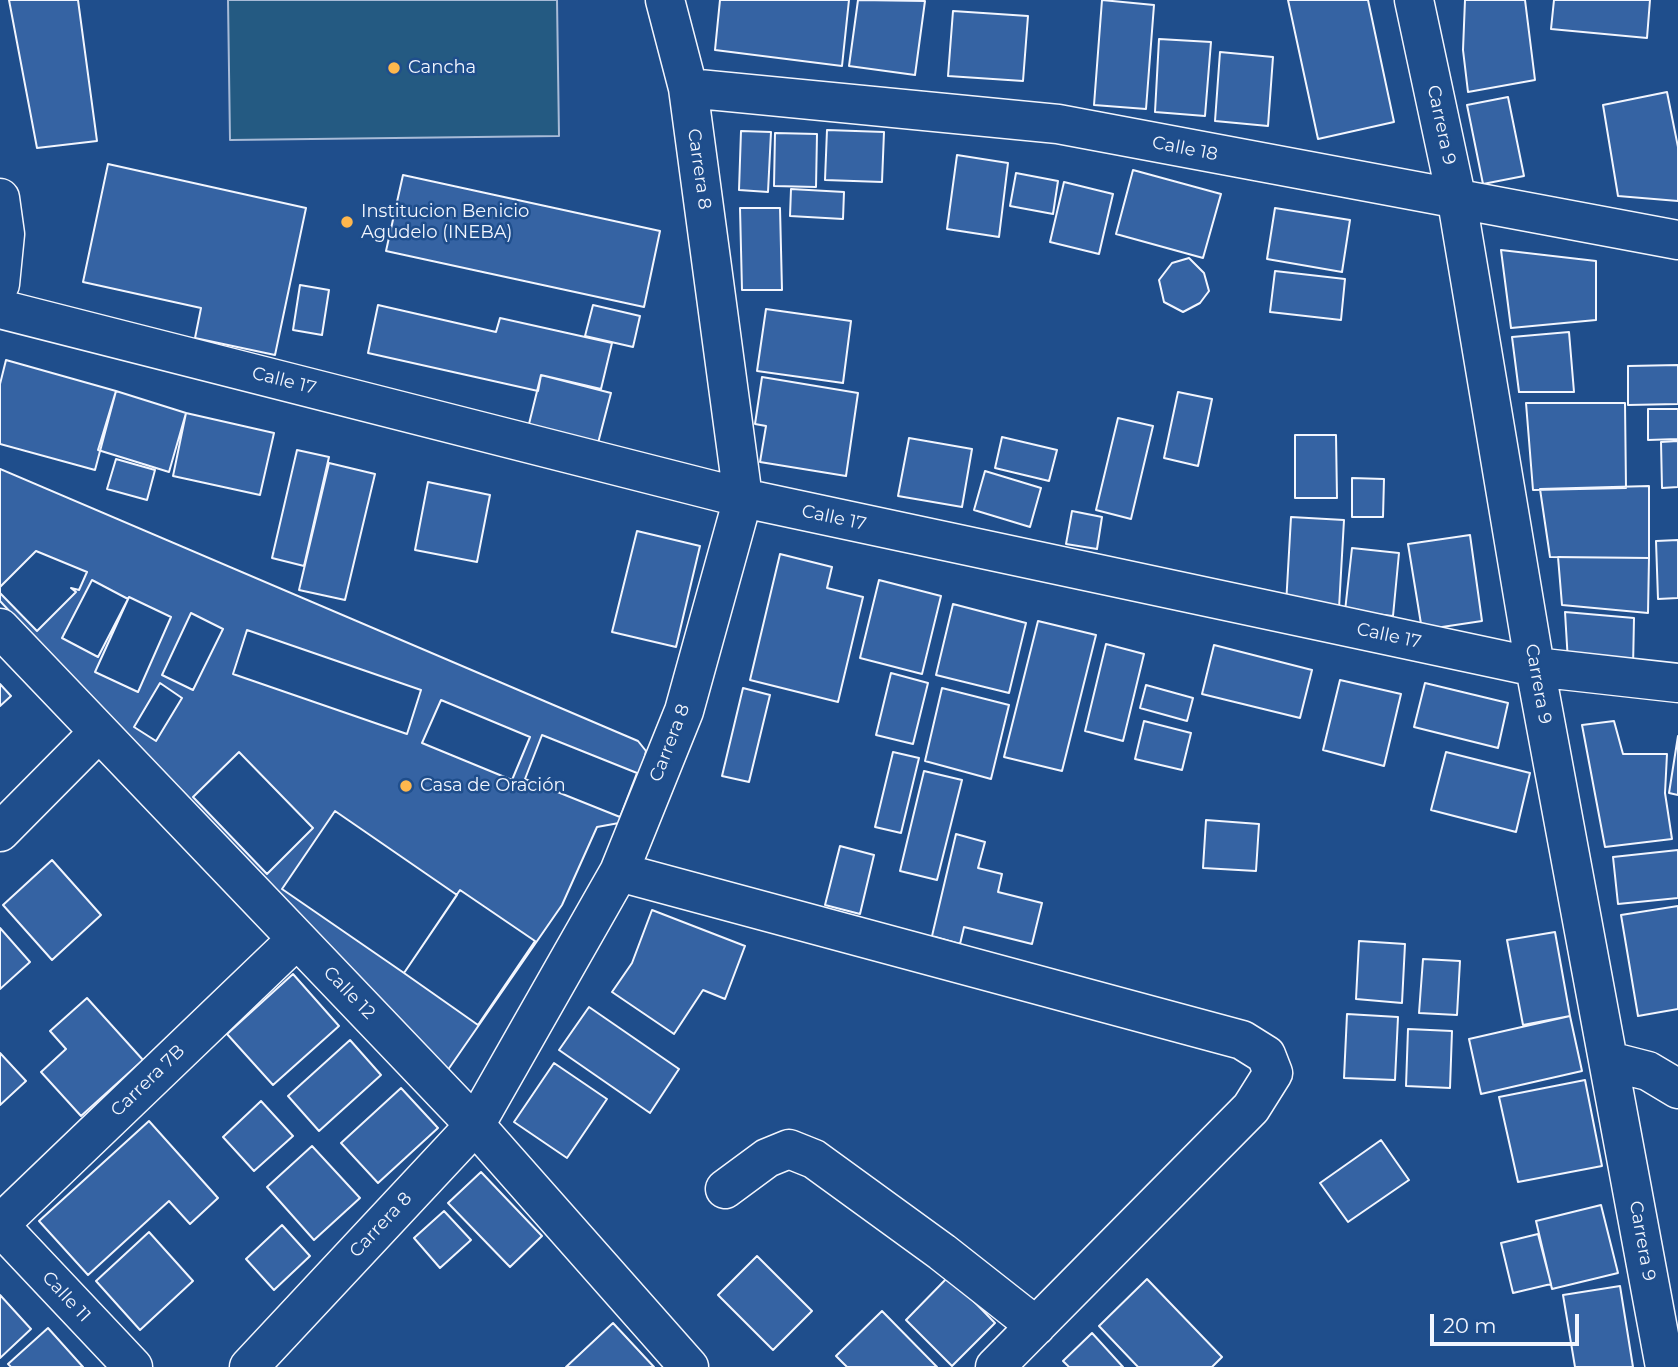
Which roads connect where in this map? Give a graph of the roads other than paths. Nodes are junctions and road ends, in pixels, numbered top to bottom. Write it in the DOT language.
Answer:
graph roads {
  1 [pos="666,0"];
  2 [pos="1414,0"];
  3 [pos="688,88"];
  4 [pos="0,198"];
  5 [pos="1457,201"];
  6 [pos="1678,240"];
  7 [pos="0,284"];
  8 [pos="0,309"];
  9 [pos="743,498"];
  10 [pos="0,628"];
  11 [pos="1535,667"];
  12 [pos="1678,683"];
  13 [pos="99,732"];
  14 [pos="0,832"];
  15 [pos="619,872"];
  16 [pos="297,939"];
  17 [pos="1609,1061"];
  18 [pos="1678,1089"];
  19 [pos="475,1125"];
  20 [pos="724,1189"];
  21 [pos="0,1225"];
  22 [pos="1036,1326"];
  23 [pos="133,1367"];
  24 [pos="249,1367"];
  25 [pos="689,1367"];
  26 [pos="995,1367"];
  27 [pos="1665,1367"];
  1 -- 3 [label="street, Carrera 8"];
  2 -- 5 [label="street, Carrera 9"];
  3 -- 5 [label="street, Calle 18"];
  3 -- 9 [label="street, Carrera 8"];
  4 -- 7 [label="street"];
  5 -- 6 [label="street, Calle 18"];
  5 -- 11 [label="street, Carrera 9"];
  8 -- 9 [label="street, Calle 17"];
  9 -- 11 [label="street, Calle 17"];
  9 -- 15 [label="street, Carrera 8"];
  10 -- 13 [label="street, Calle 12"];
  11 -- 12 [label="street, Calle 17"];
  11 -- 17 [label="street, Carrera 9"];
  13 -- 14 [label="street"];
  13 -- 16 [label="street, Calle 12"];
  15 -- 19 [label="street, Carrera 8"];
  15 -- 22 [label="street"];
  16 -- 19 [label="street, Calle 12"];
  16 -- 21 [label="street, Carrera 7B"];
  17 -- 18 [label="street"];
  17 -- 27 [label="street, Carrera 9"];
  19 -- 24 [label="street, Carrera 8"];
  19 -- 25 [label="street, Calle 12"];
  20 -- 22 [label="street"];
  21 -- 23 [label="street, Calle 11"];
  22 -- 26 [label="street"];
}
